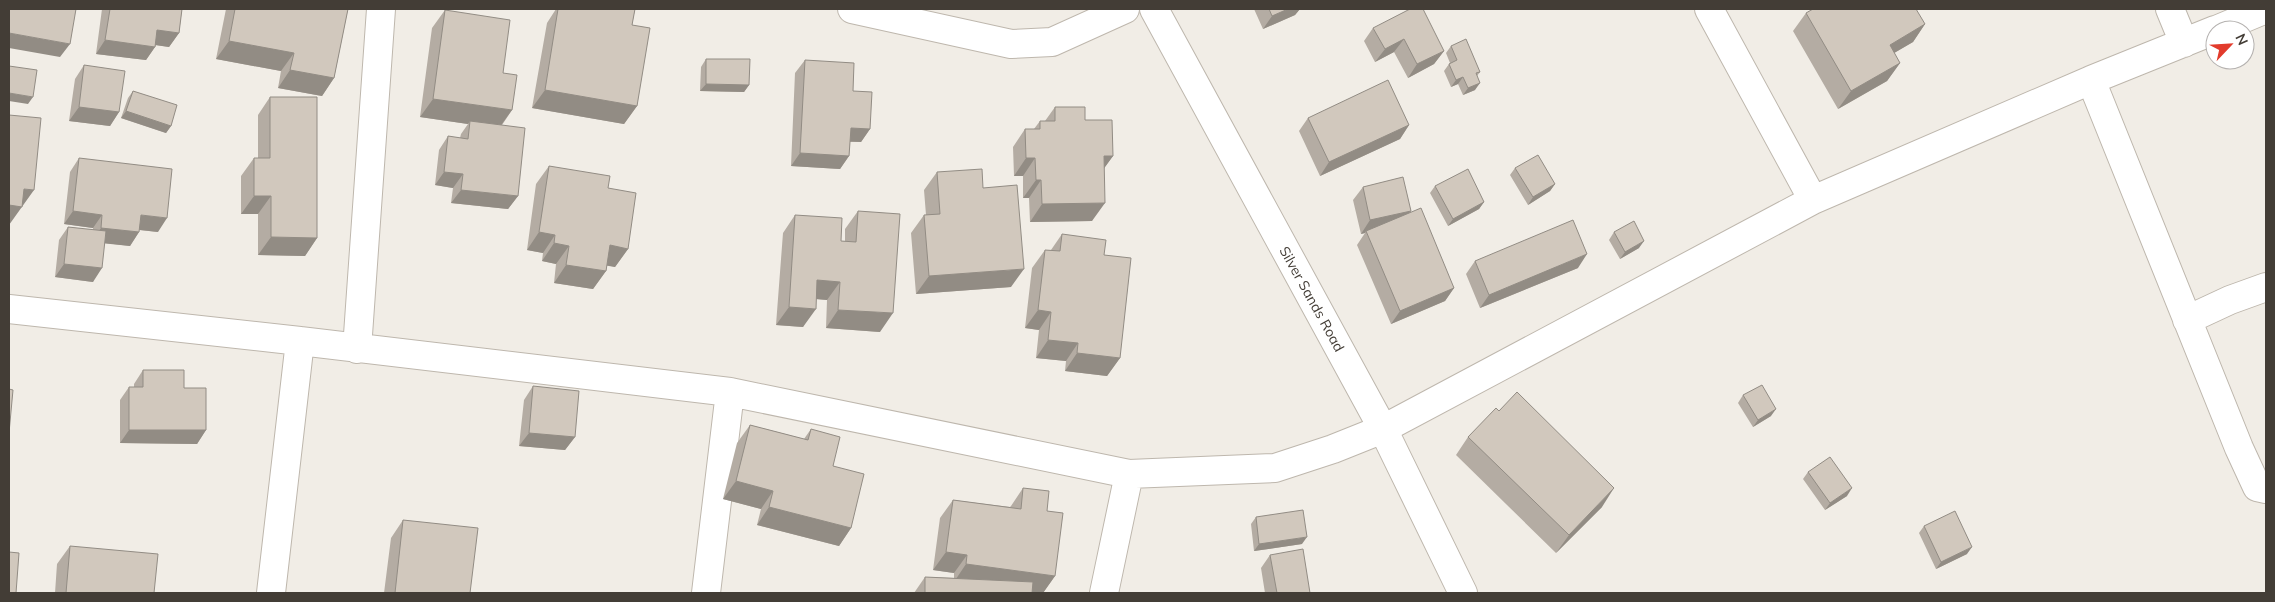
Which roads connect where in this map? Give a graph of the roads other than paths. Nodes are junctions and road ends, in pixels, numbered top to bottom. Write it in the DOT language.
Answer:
graph roads {
  1 [pos="381,9"];
  2 [pos="852,9"];
  3 [pos="1125,9"];
  4 [pos="1154,9"];
  5 [pos="1709,9"];
  6 [pos="2170,9"];
  7 [pos="2266,10"];
  8 [pos="2240,20"];
  9 [pos="2205,34"];
  10 [pos="2184,43"];
  11 [pos="2091,80"];
  12 [pos="1813,200"];
  13 [pos="2266,287"];
  14 [pos="9,309"];
  15 [pos="2188,320"];
  16 [pos="300,341"];
  17 [pos="357,349"];
  18 [pos="730,392"];
  19 [pos="1383,430"];
  20 [pos="1129,474"];
  21 [pos="2266,489"];
  22 [pos="275,590"];
  23 [pos="706,593"];
  24 [pos="1104,593"];
  25 [pos="1463,593"];
  1 -- 17 [label="street"];
  2 -- 3 [label="street"];
  4 -- 19 [label="street, Silver Sands Road"];
  5 -- 12 [label="street"];
  6 -- 10 [label="street"];
  7 -- 8 [label="street"];
  9 -- 10 [label="street"];
  10 -- 11 [label="street"];
  11 -- 12 [label="street"];
  11 -- 15 [label="street"];
  12 -- 19 [label="street"];
  13 -- 15 [label="street"];
  14 -- 16 [label="street"];
  15 -- 21 [label="street"];
  16 -- 17 [label="street"];
  16 -- 22 [label="street"];
  17 -- 18 [label="street"];
  18 -- 20 [label="street"];
  18 -- 23 [label="street"];
  19 -- 20 [label="street"];
  19 -- 25 [label="street, Silver Sands Road"];
  20 -- 24 [label="street"];
}
